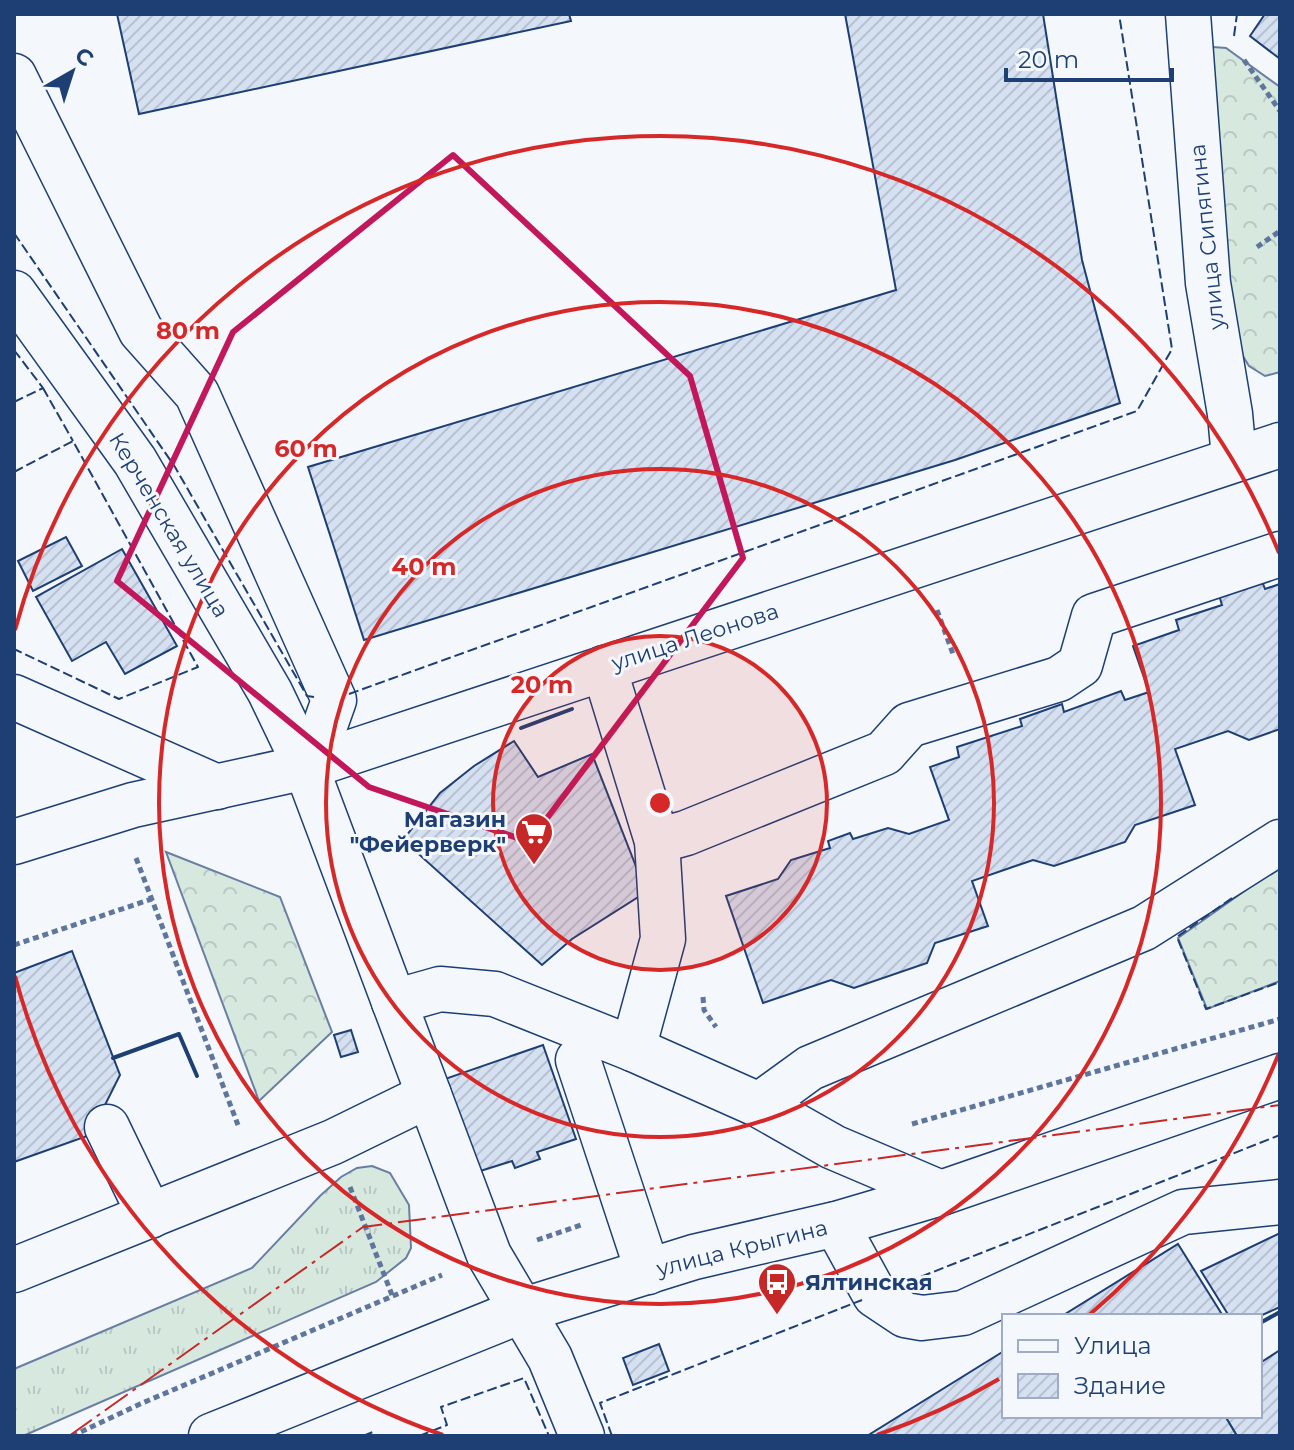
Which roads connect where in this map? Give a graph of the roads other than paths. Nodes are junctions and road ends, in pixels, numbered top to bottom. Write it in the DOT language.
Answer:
graph roads {
  1 [pos="1188,14"];
  2 [pos="14,76"];
  3 [pos="14,293"];
  4 [pos="1280,445"];
  5 [pos="1234,458"];
  6 [pos="1280,554"];
  7 [pos="604,668"];
  8 [pos="14,697"];
  9 [pos="306,767"];
  10 [pos="217,787"];
  11 [pos="657,841"];
  12 [pos="14,842"];
  13 [pos="1280,842"];
  14 [pos="394,1002"];
  15 [pos="633,1049"];
  16 [pos="578,1060"];
  17 [pos="1280,1076"];
  18 [pos="429,1095"];
  19 [pos="759,1105"];
  20 [pos="107,1127"];
  21 [pos="941,1193"];
  22 [pos="1280,1202"];
  23 [pos="150,1216"];
  24 [pos="836,1224"];
  25 [pos="14,1270"];
  26 [pos="648,1272"];
  27 [pos="521,1311"];
  28 [pos="211,1436"];
  29 [pos="582,1436"];
  1 -- 5 [label="street, улица Сипягина"];
  2 -- 9 [label="street"];
  3 -- 9 [label="street, Керченская улица"];
  4 -- 5 [label="street, улица Леонова"];
  5 -- 7 [label="street, улица Леонова"];
  6 -- 11 [label="street"];
  7 -- 9 [label="street, улица Леонова"];
  7 -- 11 [label="street"];
  8 -- 10 [label="street"];
  9 -- 10 [label="street, улица Леонова"];
  9 -- 14 [label="street, Керченская улица"];
  10 -- 12 [label="street, улица Леонова"];
  11 -- 15 [label="street"];
  13 -- 19 [label="street"];
  14 -- 15 [label="street"];
  14 -- 18 [label="street, Керченская улица"];
  15 -- 19 [label="street"];
  16 -- 26 [label="street"];
  17 -- 21 [label="street, улица Крыгина"];
  18 -- 23 [label="street"];
  18 -- 27 [label="street, Керченская улица"];
  19 -- 21 [label="street"];
  20 -- 23 [label="street"];
  21 -- 24 [label="street, улица Крыгина"];
  22 -- 24 [label="street"];
  23 -- 25 [label="street"];
  24 -- 26 [label="street, улица Крыгина"];
  26 -- 27 [label="street, улица Крыгина"];
  27 -- 28 [label="street, улица Крыгина"];
  27 -- 29 [label="street, Керченская улица"];
}
